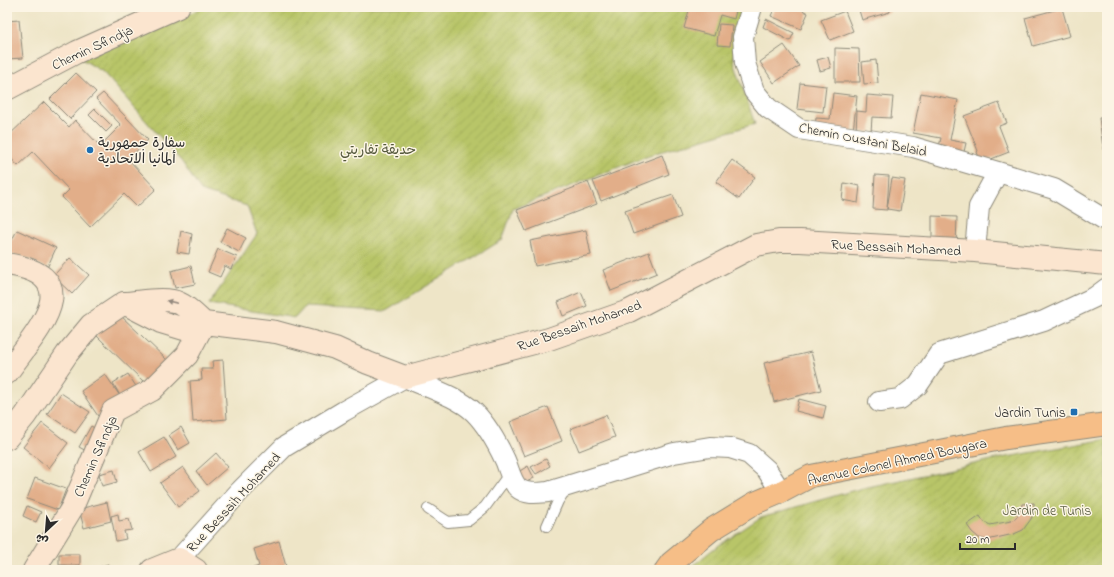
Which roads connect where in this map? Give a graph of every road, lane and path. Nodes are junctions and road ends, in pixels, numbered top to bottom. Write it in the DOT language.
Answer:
graph roads {
  1 [pos="178,7"];
  2 [pos="752,7"];
  3 [pos="7,89"];
  4 [pos="998,172"];
  5 [pos="1107,221"];
  6 [pos="975,251"];
  7 [pos="7,264"];
  8 [pos="1107,264"];
  9 [pos="1107,288"];
  10 [pos="204,322"];
  11 [pos="7,373"];
  12 [pos="405,378"];
  13 [pos="879,402"];
  14 [pos="1107,424"];
  15 [pos="7,438"];
  16 [pos="510,473"];
  17 [pos="569,485"];
  18 [pos="781,492"];
  19 [pos="428,509"];
  20 [pos="547,526"];
  21 [pos="187,565"];
  22 [pos="34,570"];
  23 [pos="152,570"];
  24 [pos="666,570"];
  1 -- 3 [label="street, Chemin Sfindja"];
  2 -- 4 [label="street, Chemin Oustani Belaid"];
  4 -- 5 [label="street, Chemin Oustani Belaid"];
  4 -- 6 [label="street"];
  6 -- 8 [label="street, Rue Bessaih Mohamed"];
  6 -- 12 [label="street, Rue Bessaih Mohamed"];
  7 -- 11 [label="street"];
  9 -- 13 [label="street"];
  10 -- 12 [label="street"];
  10 -- 15 [label="street"];
  10 -- 22 [label="street, Chemin Sfindja"];
  12 -- 16 [label="street"];
  12 -- 21 [label="street, Rue Bessaih Mohamed"];
  14 -- 18 [label="main road, Avenue Colonel Ahmed Bougara"];
  16 -- 17 [label="street"];
  16 -- 19 [label="lane"];
  17 -- 18 [label="street"];
  17 -- 20 [label="lane"];
  18 -- 24 [label="main road, Avenue Colonel Ahmed Bougara"];
  21 -- 23 [label="street"];
}
